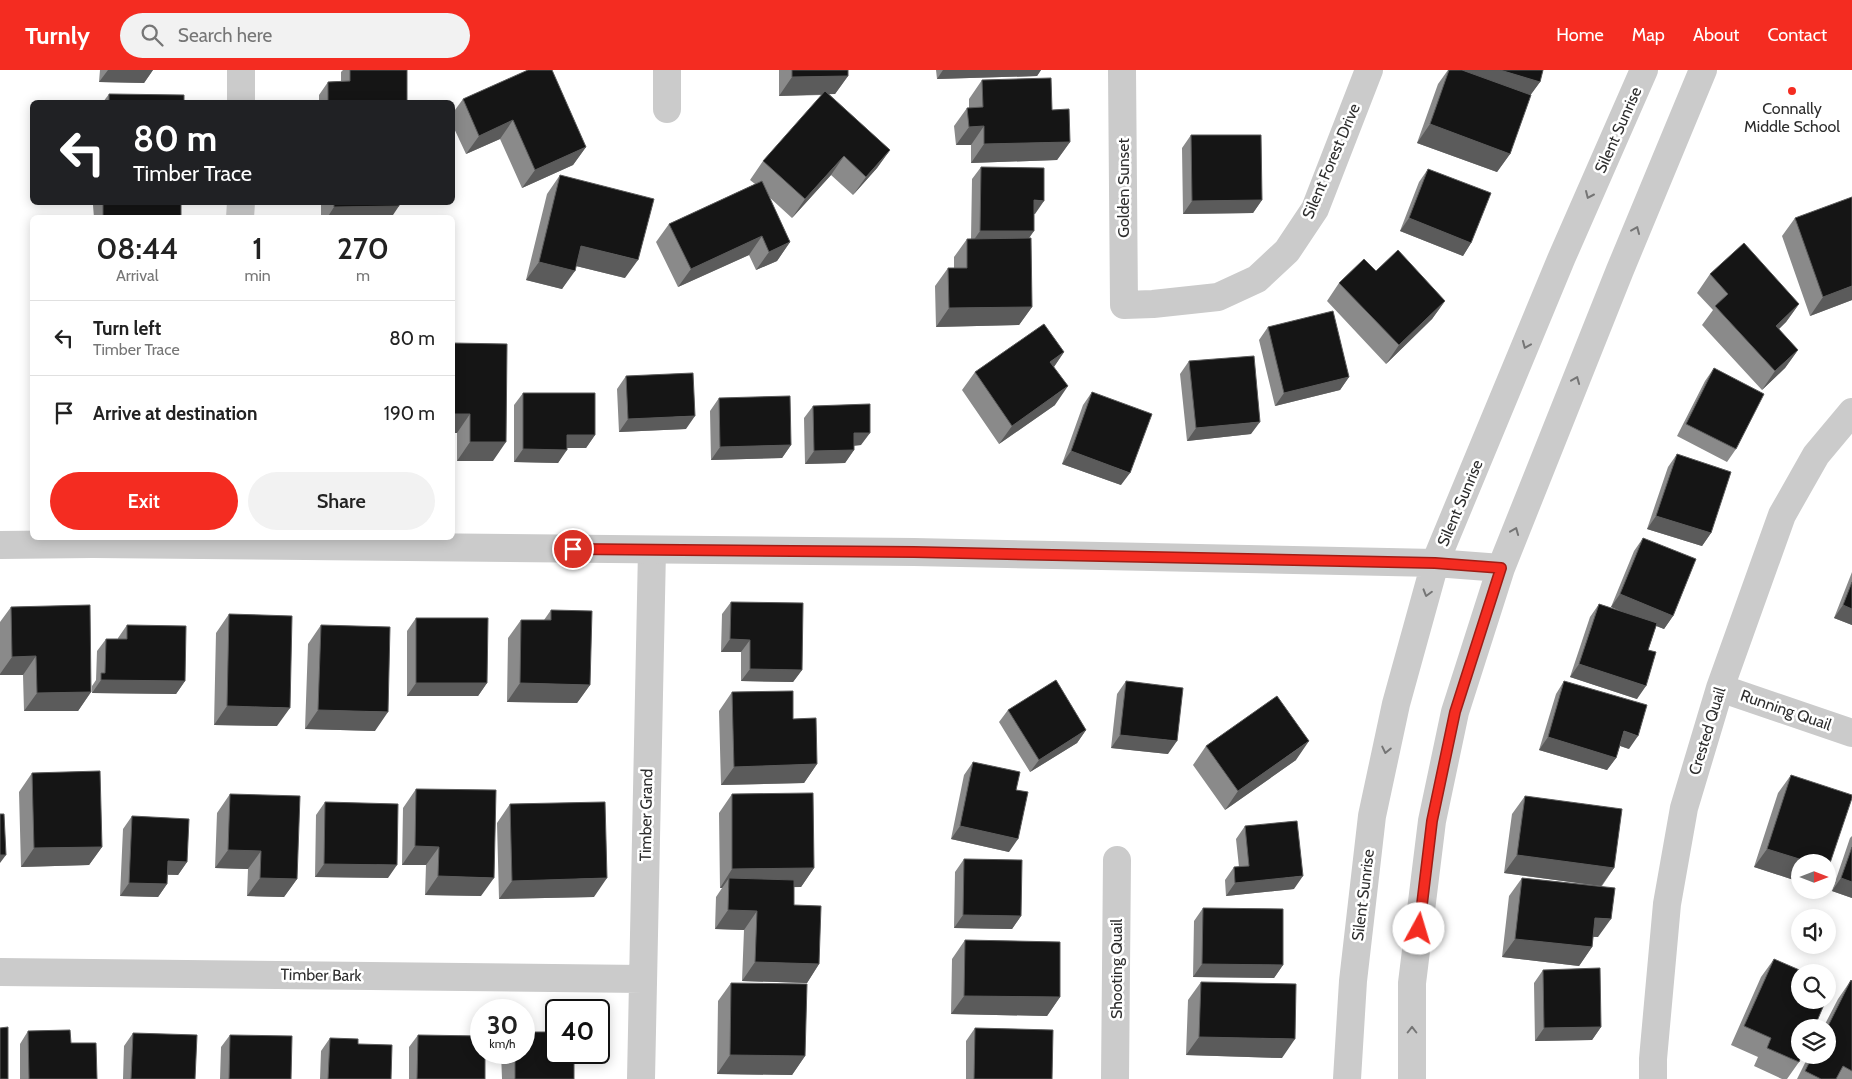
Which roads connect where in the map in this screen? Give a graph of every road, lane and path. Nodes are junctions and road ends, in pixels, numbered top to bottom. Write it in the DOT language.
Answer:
graph roads {
  1 [pos="241,70"];
  2 [pos="667,70"];
  3 [pos="1122,70"];
  4 [pos="1369,70"];
  5 [pos="1644,70"];
  6 [pos="1703,70"];
  7 [pos="241,100"];
  8 [pos="667,110"];
  9 [pos="1124,305"];
  10 [pos="1852,412"];
  11 [pos="236,542"];
  12 [pos="0,545"];
  13 [pos="652,550"];
  14 [pos="1435,563"];
  15 [pos="1501,568"];
  16 [pos="1720,688"];
  17 [pos="1852,733"];
  18 [pos="1117,860"];
  19 [pos="0,972"];
  20 [pos="643,979"];
  21 [pos="640,1079"];
  22 [pos="1115,1079"];
  23 [pos="1347,1079"];
  24 [pos="1412,1079"];
  25 [pos="1653,1079"];
  1 -- 7 [label="street"];
  2 -- 8 [label="street"];
  3 -- 9 [label="street, Golden Sunset"];
  4 -- 9 [label="street, Silent Forest Drive"];
  5 -- 14 [label="street, Silent Sunrise, one-way"];
  15 -- 6 [label="street, one-way"];
  10 -- 16 [label="street, Crested Quail"];
  11 -- 12 [label="street"];
  11 -- 13 [label="street"];
  13 -- 14 [label="street"];
  13 -- 20 [label="street, Timber Grand"];
  14 -- 15 [label="street"];
  14 -- 23 [label="street, Silent Sunrise, one-way"];
  24 -- 15 [label="street, one-way"];
  16 -- 17 [label="street, Running Quail"];
  16 -- 25 [label="street, Crested Quail"];
  18 -- 22 [label="street, Shooting Quail"];
  19 -- 20 [label="street, Timber Bark"];
  20 -- 21 [label="street, Timber Grand"];
}
